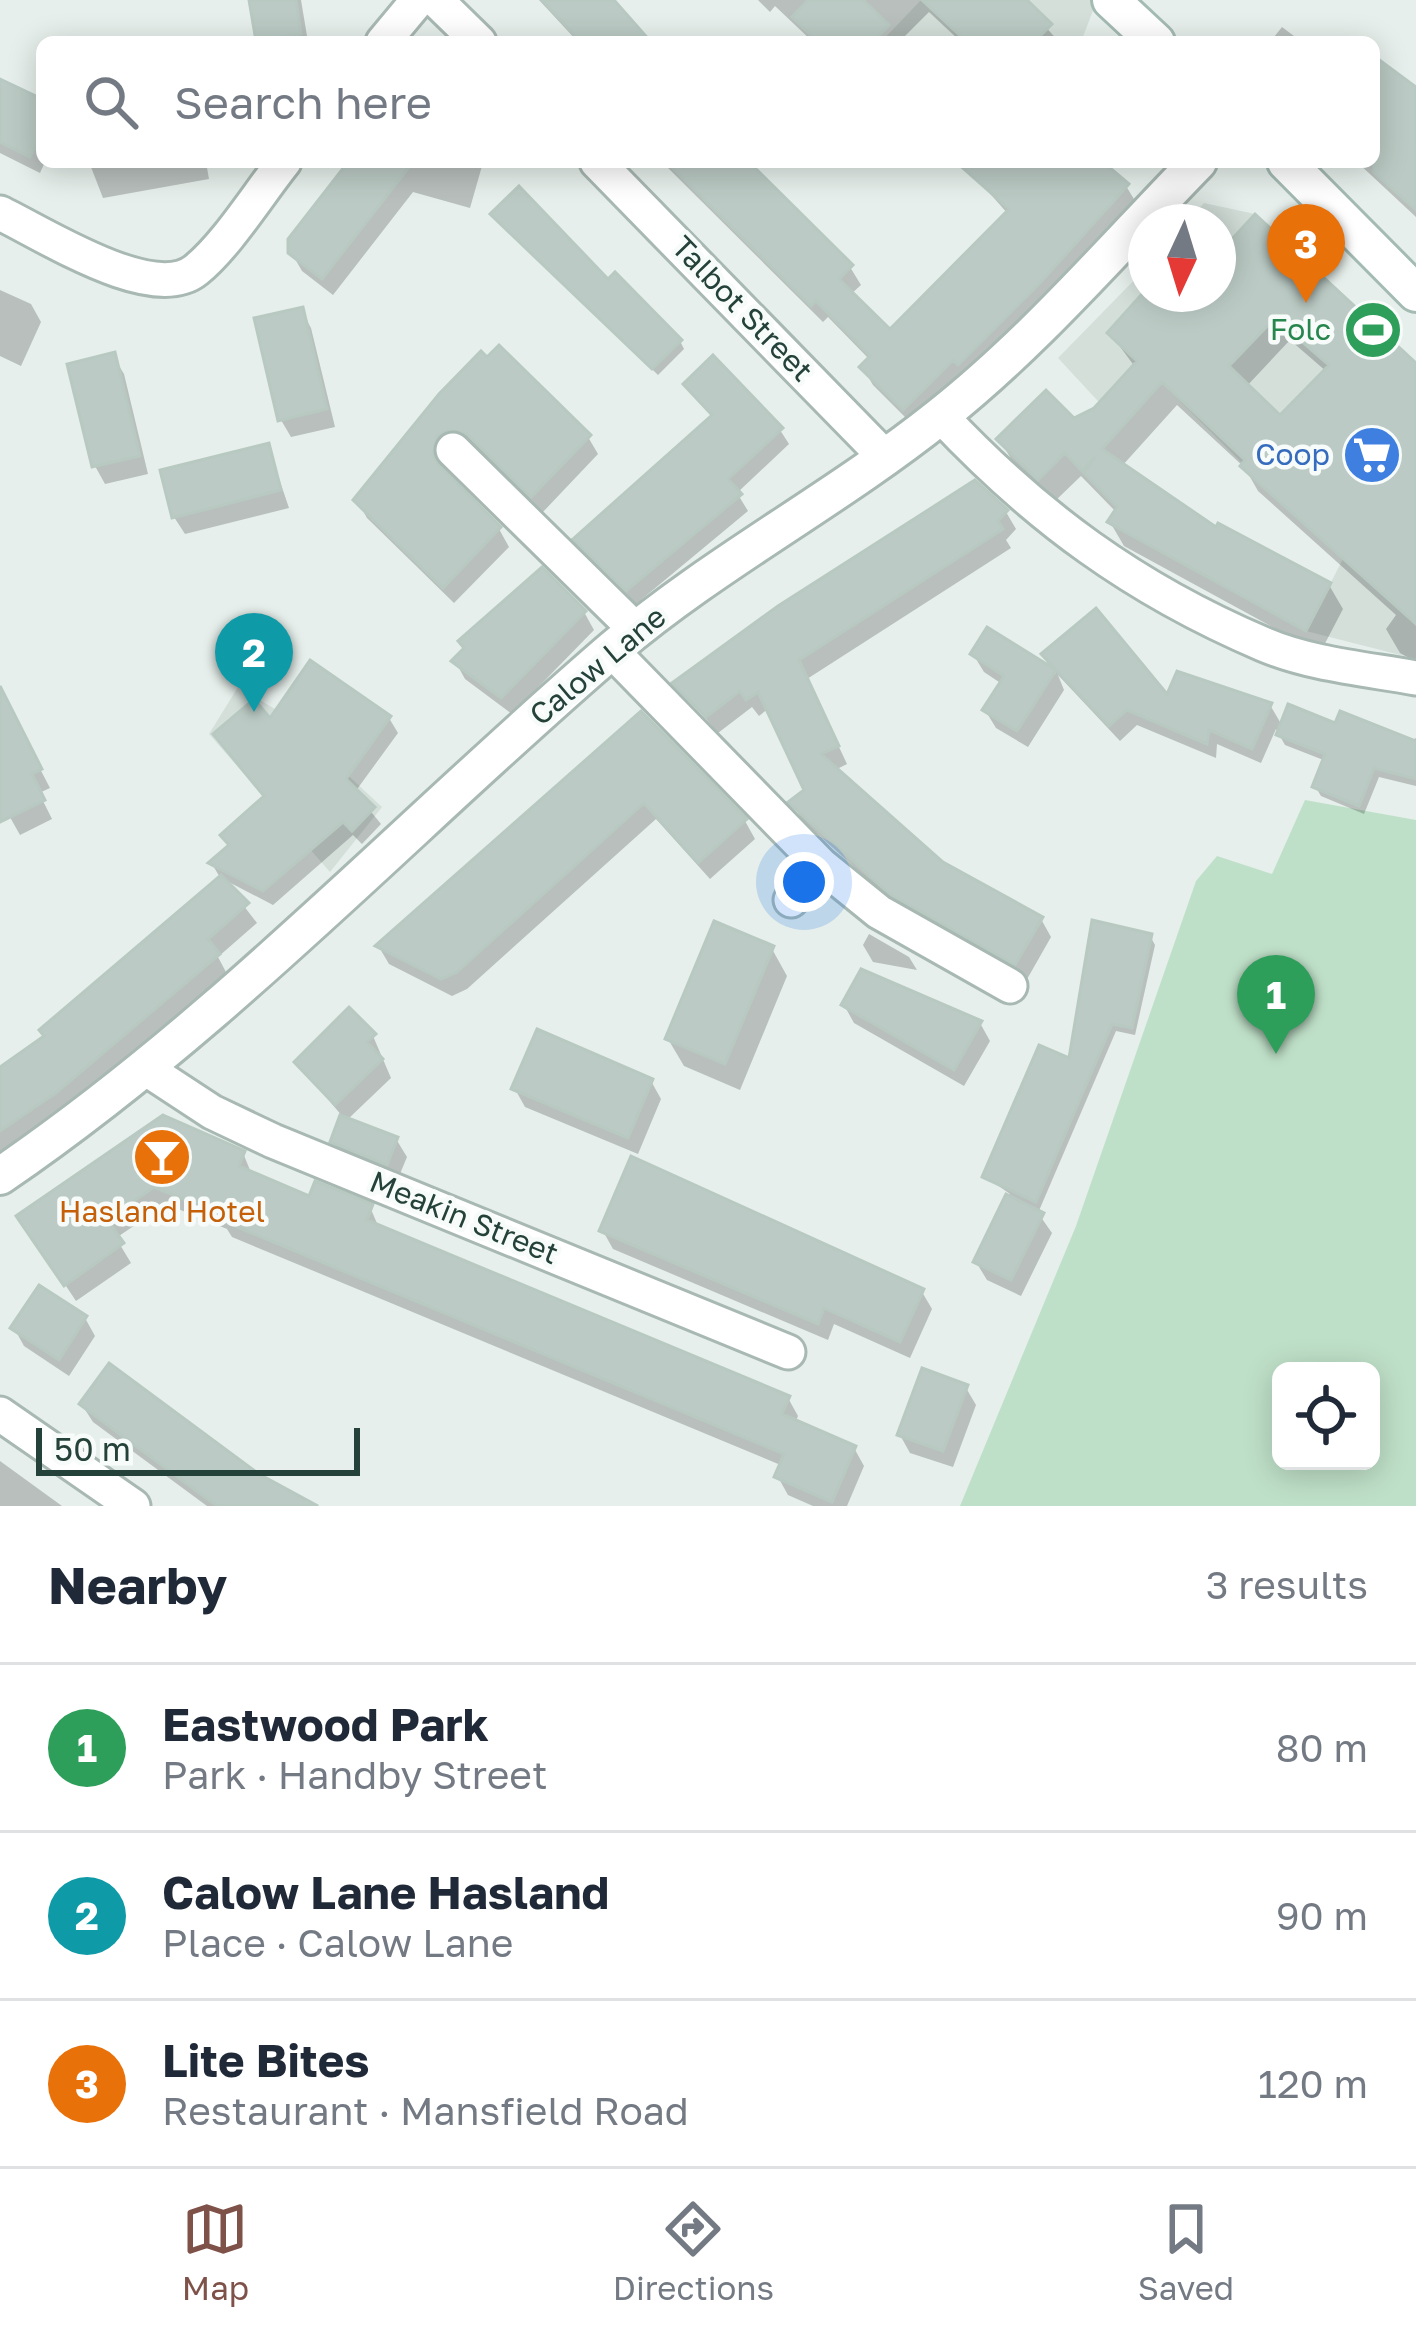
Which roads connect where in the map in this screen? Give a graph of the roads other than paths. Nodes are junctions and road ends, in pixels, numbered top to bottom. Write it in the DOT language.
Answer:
graph roads {
  1 [pos="418,0"];
  2 [pos="436,0"];
  3 [pos="1112,0"];
  4 [pos="388,36"];
  5 [pos="473,36"];
  6 [pos="1150,36"];
  7 [pos="279,168"];
  8 [pos="603,168"];
  9 [pos="1192,168"];
  10 [pos="1292,168"];
  11 [pos="0,213"];
  12 [pos="1416,293"];
  13 [pos="940,416"];
  14 [pos="453,449"];
  15 [pos="885,457"];
  16 [pos="624,640"];
  17 [pos="1416,678"];
  18 [pos="821,865"];
  19 [pos="791,900"];
  20 [pos="1010,986"];
  21 [pos="148,1070"];
  22 [pos="0,1176"];
  23 [pos="788,1352"];
  24 [pos="0,1414"];
  25 [pos="133,1506"];
  1 -- 4 [label="street"];
  2 -- 5 [label="street"];
  3 -- 6 [label="street"];
  7 -- 11 [label="street"];
  8 -- 15 [label="street, Talbot Street"];
  9 -- 13 [label="street, Calow Lane"];
  10 -- 12 [label="street"];
  13 -- 15 [label="street, Calow Lane"];
  13 -- 17 [label="street"];
  14 -- 16 [label="street"];
  15 -- 16 [label="street, Calow Lane"];
  16 -- 18 [label="street"];
  16 -- 21 [label="street, Calow Lane"];
  18 -- 19 [label="street"];
  18 -- 20 [label="street"];
  21 -- 22 [label="street, Calow Lane"];
  21 -- 23 [label="street, Meakin Street"];
  24 -- 25 [label="street"];
}
